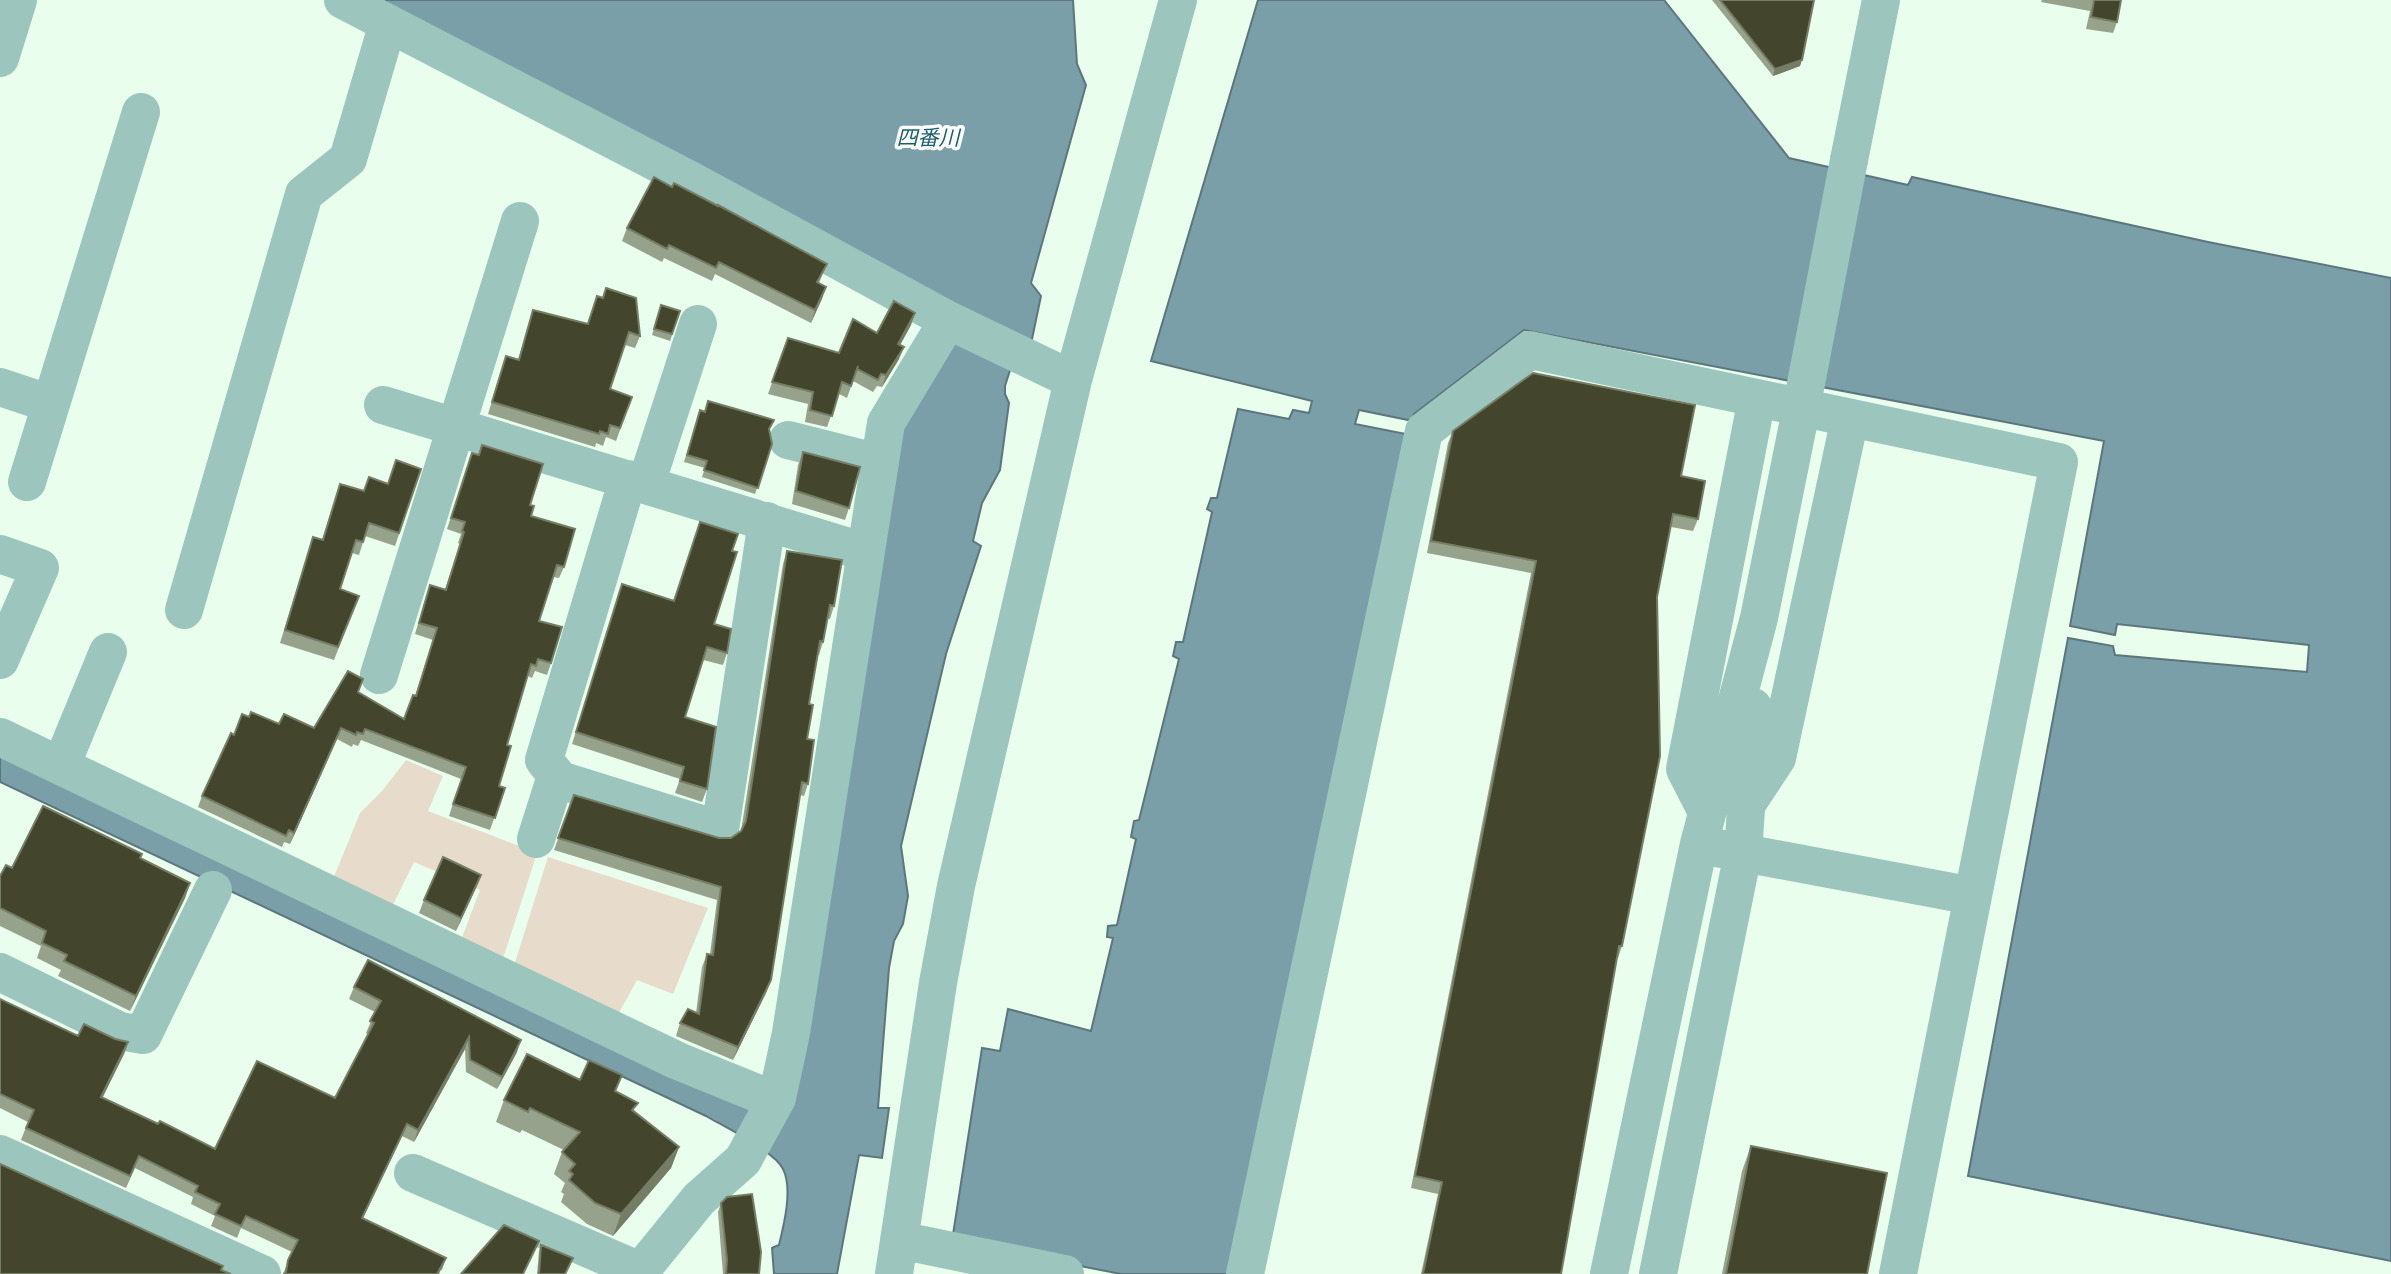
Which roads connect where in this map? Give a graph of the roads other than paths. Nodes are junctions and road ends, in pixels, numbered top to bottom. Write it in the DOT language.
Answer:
graph roads {
  1 [pos="18,0"];
  2 [pos="343,0"];
  3 [pos="1178,0"];
  4 [pos="1881,0"];
  5 [pos="388,23"];
  6 [pos="0,58"];
  7 [pos="141,112"];
  8 [pos="520,221"];
  9 [pos="953,323"];
  10 [pos="698,324"];
  11 [pos="1073,380"];
  12 [pos="0,387"];
  13 [pos="1757,398"];
  14 [pos="51,404"];
  15 [pos="383,405"];
  16 [pos="1850,418"];
  17 [pos="457,426"];
  18 [pos="788,440"];
  19 [pos="879,463"];
  20 [pos="637,481"];
  21 [pos="27,482"];
  22 [pos="766,521"];
  23 [pos="865,552"];
  24 [pos="0,554"];
  25 [pos="184,610"];
  26 [pos="1759,618"];
  27 [pos="108,652"];
  28 [pos="0,660"];
  29 [pos="379,675"];
  30 [pos="0,737"];
  31 [pos="61,766"];
  32 [pos="556,776"];
  33 [pos="1746,806"];
  34 [pos="1703,828"];
  35 [pos="537,839"];
  36 [pos="1743,853"];
  37 [pos="213,890"];
  38 [pos="1973,896"];
  39 [pos="0,972"];
  40 [pos="775,1101"];
  41 [pos="0,1154"];
  42 [pos="413,1173"];
  43 [pos="896,1257"];
  44 [pos="639,1273"];
  45 [pos="262,1274"];
  46 [pos="1065,1274"];
  47 [pos="1245,1274"];
  48 [pos="1609,1274"];
  49 [pos="1658,1274"];
  50 [pos="1898,1274"];
  1 -- 6 [label="street"];
  2 -- 5 [label="street"];
  3 -- 11 [label="street"];
  4 -- 26 [label="street, bridge"];
  5 -- 9 [label="street"];
  5 -- 25 [label="street"];
  7 -- 14 [label="street"];
  8 -- 17 [label="street"];
  9 -- 11 [label="street"];
  9 -- 19 [label="street"];
  10 -- 20 [label="street"];
  11 -- 43 [label="street"];
  12 -- 14 [label="street"];
  13 -- 16 [label="street"];
  13 -- 34 [label="street"];
  13 -- 47 [label="street"];
  14 -- 21 [label="street"];
  15 -- 17 [label="street"];
  16 -- 33 [label="street"];
  16 -- 38 [label="street"];
  17 -- 20 [label="street"];
  17 -- 29 [label="street"];
  18 -- 19 [label="street"];
  19 -- 23 [label="street"];
  20 -- 22 [label="street"];
  20 -- 32 [label="street"];
  22 -- 23 [label="street"];
  22 -- 32 [label="street"];
  23 -- 40 [label="street"];
  24 -- 28 [label="street"];
  26 -- 33 [label="street"];
  26 -- 34 [label="street"];
  27 -- 31 [label="street"];
  30 -- 31 [label="street"];
  31 -- 40 [label="street"];
  32 -- 35 [label="street"];
  33 -- 36 [label="street"];
  34 -- 36 [label="street"];
  34 -- 48 [label="street"];
  36 -- 38 [label="street"];
  36 -- 49 [label="street"];
  37 -- 39 [label="street"];
  38 -- 50 [label="street"];
  40 -- 44 [label="street"];
  41 -- 45 [label="street"];
  42 -- 44 [label="street"];
  43 -- 46 [label="street"];
}
